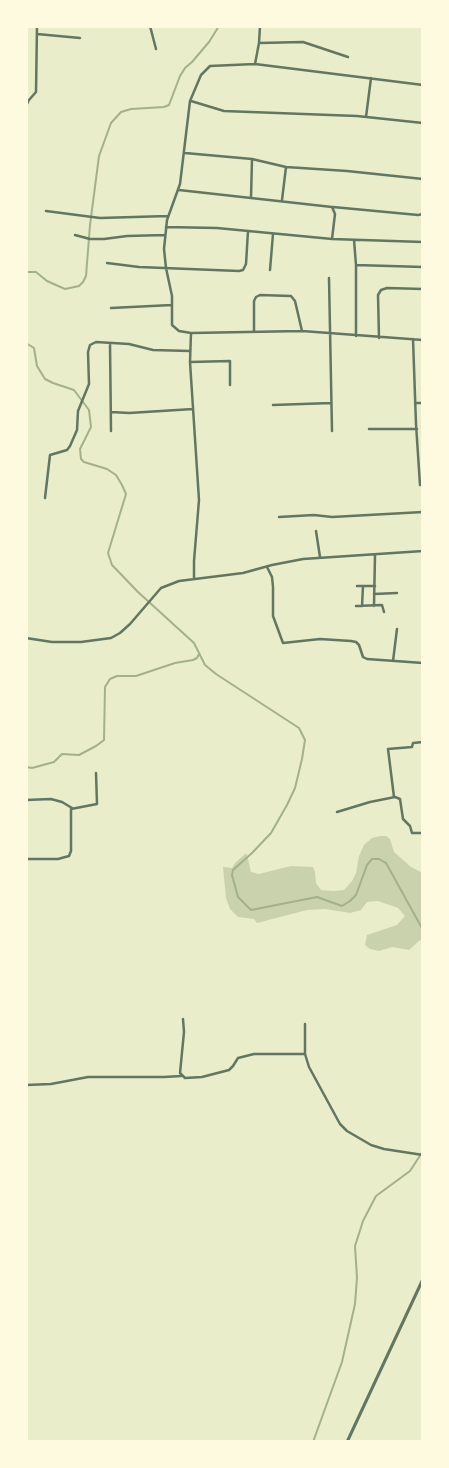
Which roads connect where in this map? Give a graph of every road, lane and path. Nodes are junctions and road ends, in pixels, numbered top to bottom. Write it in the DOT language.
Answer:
graph roads {
  1 [pos="37,26"];
  2 [pos="150,26"];
  3 [pos="260,26"];
  4 [pos="37,34"];
  5 [pos="80,38"];
  6 [pos="260,43"];
  7 [pos="156,49"];
  8 [pos="348,57"];
  9 [pos="255,64"];
  10 [pos="371,78"];
  11 [pos="423,85"];
  12 [pos="190,101"];
  13 [pos="26,106"];
  14 [pos="366,117"];
  15 [pos="423,123"];
  16 [pos="185,153"];
  17 [pos="252,159"];
  18 [pos="286,167"];
  19 [pos="423,179"];
  20 [pos="178,190"];
  21 [pos="252,198"];
  22 [pos="282,200"];
  23 [pos="332,207"];
  24 [pos="46,211"];
  25 [pos="423,214"];
  26 [pos="168,216"];
  27 [pos="166,226"];
  28 [pos="248,231"];
  29 [pos="273,234"];
  30 [pos="75,235"];
  31 [pos="165,235"];
  32 [pos="332,239"];
  33 [pos="354,240"];
  34 [pos="423,242"];
  35 [pos="107,263"];
  36 [pos="356,266"];
  37 [pos="423,267"];
  38 [pos="166,268"];
  39 [pos="270,270"];
  40 [pos="329,278"];
  41 [pos="423,289"];
  42 [pos="172,305"];
  43 [pos="111,308"];
  44 [pos="302,331"];
  45 [pos="254,332"];
  46 [pos="191,333"];
  47 [pos="330,333"];
  48 [pos="356,336"];
  49 [pos="378,338"];
  50 [pos="413,340"];
  51 [pos="423,340"];
  52 [pos="110,344"];
  53 [pos="190,351"];
  54 [pos="190,362"];
  55 [pos="230,385"];
  56 [pos="331,402"];
  57 [pos="415,403"];
  58 [pos="423,403"];
  59 [pos="273,405"];
  60 [pos="193,409"];
  61 [pos="110,412"];
  62 [pos="369,429"];
  63 [pos="417,429"];
  64 [pos="332,431"];
  65 [pos="111,432"];
  66 [pos="423,485"];
  67 [pos="45,498"];
  68 [pos="423,512"];
  69 [pos="279,517"];
  70 [pos="316,532"];
  71 [pos="423,551"];
  72 [pos="376,555"];
  73 [pos="320,556"];
  74 [pos="267,566"];
  75 [pos="194,578"];
  76 [pos="357,586"];
  77 [pos="363,586"];
  78 [pos="375,586"];
  79 [pos="396,592"];
  80 [pos="374,594"];
  81 [pos="356,606"];
  82 [pos="362,606"];
  83 [pos="374,606"];
  84 [pos="384,612"];
  85 [pos="397,629"];
  86 [pos="26,638"];
  87 [pos="393,661"];
  88 [pos="423,663"];
  89 [pos="423,742"];
  90 [pos="96,773"];
  91 [pos="394,797"];
  92 [pos="26,800"];
  93 [pos="72,808"];
  94 [pos="337,812"];
  95 [pos="423,833"];
  96 [pos="26,860"];
  97 [pos="183,1019"];
  98 [pos="305,1024"];
  99 [pos="305,1054"];
  100 [pos="181,1076"];
  101 [pos="26,1085"];
  102 [pos="423,1154"];
  103 [pos="423,1279"];
  104 [pos="347,1442"];
  1 -- 4 [label="street"];
  2 -- 7 [label="street"];
  3 -- 6 [label="street"];
  4 -- 5 [label="street"];
  4 -- 13 [label="street"];
  6 -- 8 [label="street"];
  6 -- 9 [label="street"];
  9 -- 10 [label="street"];
  9 -- 12 [label="street"];
  10 -- 11 [label="street"];
  10 -- 14 [label="street"];
  12 -- 14 [label="street"];
  12 -- 16 [label="street"];
  14 -- 15 [label="street"];
  16 -- 17 [label="street"];
  16 -- 20 [label="street"];
  17 -- 18 [label="street"];
  17 -- 21 [label="street"];
  18 -- 19 [label="street"];
  18 -- 22 [label="street"];
  20 -- 21 [label="street"];
  20 -- 26 [label="street"];
  21 -- 22 [label="street"];
  22 -- 23 [label="street"];
  23 -- 25 [label="street"];
  23 -- 32 [label="street"];
  24 -- 26 [label="street"];
  26 -- 27 [label="street"];
  27 -- 28 [label="street"];
  27 -- 31 [label="street"];
  28 -- 29 [label="street"];
  28 -- 38 [label="street"];
  29 -- 32 [label="street"];
  29 -- 39 [label="street"];
  30 -- 31 [label="street"];
  31 -- 38 [label="street"];
  32 -- 33 [label="street"];
  33 -- 34 [label="street"];
  33 -- 36 [label="street"];
  35 -- 38 [label="street"];
  36 -- 37 [label="street"];
  36 -- 48 [label="street"];
  38 -- 42 [label="street"];
  40 -- 47 [label="street"];
  41 -- 49 [label="street"];
  42 -- 43 [label="street"];
  42 -- 46 [label="street"];
  44 -- 45 [label="street"];
  44 -- 45 [label="street"];
  44 -- 47 [label="street"];
  45 -- 46 [label="street"];
  46 -- 53 [label="street"];
  47 -- 48 [label="street"];
  47 -- 56 [label="street"];
  48 -- 49 [label="street"];
  49 -- 50 [label="street"];
  50 -- 51 [label="street"];
  50 -- 57 [label="street"];
  52 -- 53 [label="street"];
  52 -- 61 [label="street"];
  52 -- 67 [label="street"];
  53 -- 54 [label="street"];
  54 -- 55 [label="street"];
  54 -- 60 [label="street"];
  56 -- 59 [label="street"];
  56 -- 64 [label="street"];
  57 -- 58 [label="street"];
  57 -- 63 [label="street"];
  60 -- 61 [label="street"];
  60 -- 75 [label="street"];
  61 -- 65 [label="street"];
  62 -- 63 [label="street"];
  63 -- 66 [label="street"];
  68 -- 69 [label="street"];
  70 -- 73 [label="street"];
  71 -- 72 [label="street"];
  72 -- 73 [label="street"];
  72 -- 78 [label="street"];
  73 -- 74 [label="street"];
  74 -- 75 [label="street"];
  74 -- 87 [label="street"];
  75 -- 86 [label="street"];
  76 -- 77 [label="street"];
  77 -- 78 [label="street"];
  77 -- 82 [label="street"];
  78 -- 80 [label="street"];
  79 -- 80 [label="street"];
  80 -- 83 [label="street"];
  81 -- 82 [label="street"];
  82 -- 83 [label="street"];
  83 -- 84 [label="street"];
  85 -- 87 [label="street"];
  87 -- 88 [label="street"];
  89 -- 91 [label="street"];
  90 -- 93 [label="street"];
  91 -- 94 [label="street"];
  91 -- 95 [label="street"];
  92 -- 93 [label="street"];
  93 -- 96 [label="street"];
  97 -- 100 [label="street"];
  98 -- 99 [label="street"];
  99 -- 100 [label="street"];
  99 -- 102 [label="street"];
  100 -- 101 [label="street"];
  103 -- 104 [label="street"];
}
